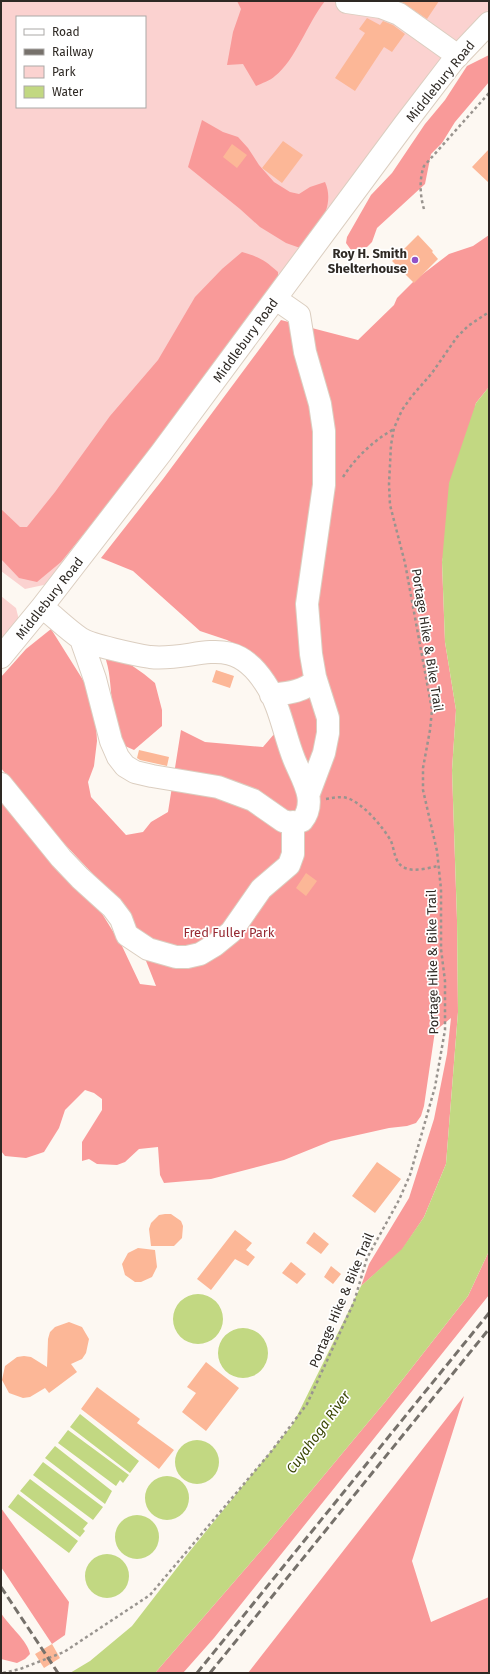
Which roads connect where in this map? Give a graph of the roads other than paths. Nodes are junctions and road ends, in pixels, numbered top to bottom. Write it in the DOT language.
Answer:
graph roads {
  1 [pos="347,2"];
  2 [pos="489,23"];
  3 [pos="458,56"];
  4 [pos="276,299"];
  5 [pos="42,607"];
  6 [pos="81,639"];
  7 [pos="1,657"];
  8 [pos="316,680"];
  9 [pos="271,695"];
  10 [pos="1,784"];
  11 [pos="309,797"];
  12 [pos="293,822"];
  1 -- 3 [label="street"];
  2 -- 3 [label="street, Middlebury Road"];
  3 -- 4 [label="street, Middlebury Road"];
  4 -- 5 [label="street, Middlebury Road"];
  4 -- 8 [label="street"];
  5 -- 6 [label="street"];
  5 -- 7 [label="street, Middlebury Road"];
  6 -- 9 [label="street"];
  6 -- 12 [label="street"];
  8 -- 9 [label="street"];
  8 -- 11 [label="street"];
  9 -- 11 [label="street"];
  10 -- 12 [label="street"];
  11 -- 12 [label="street"];
}
